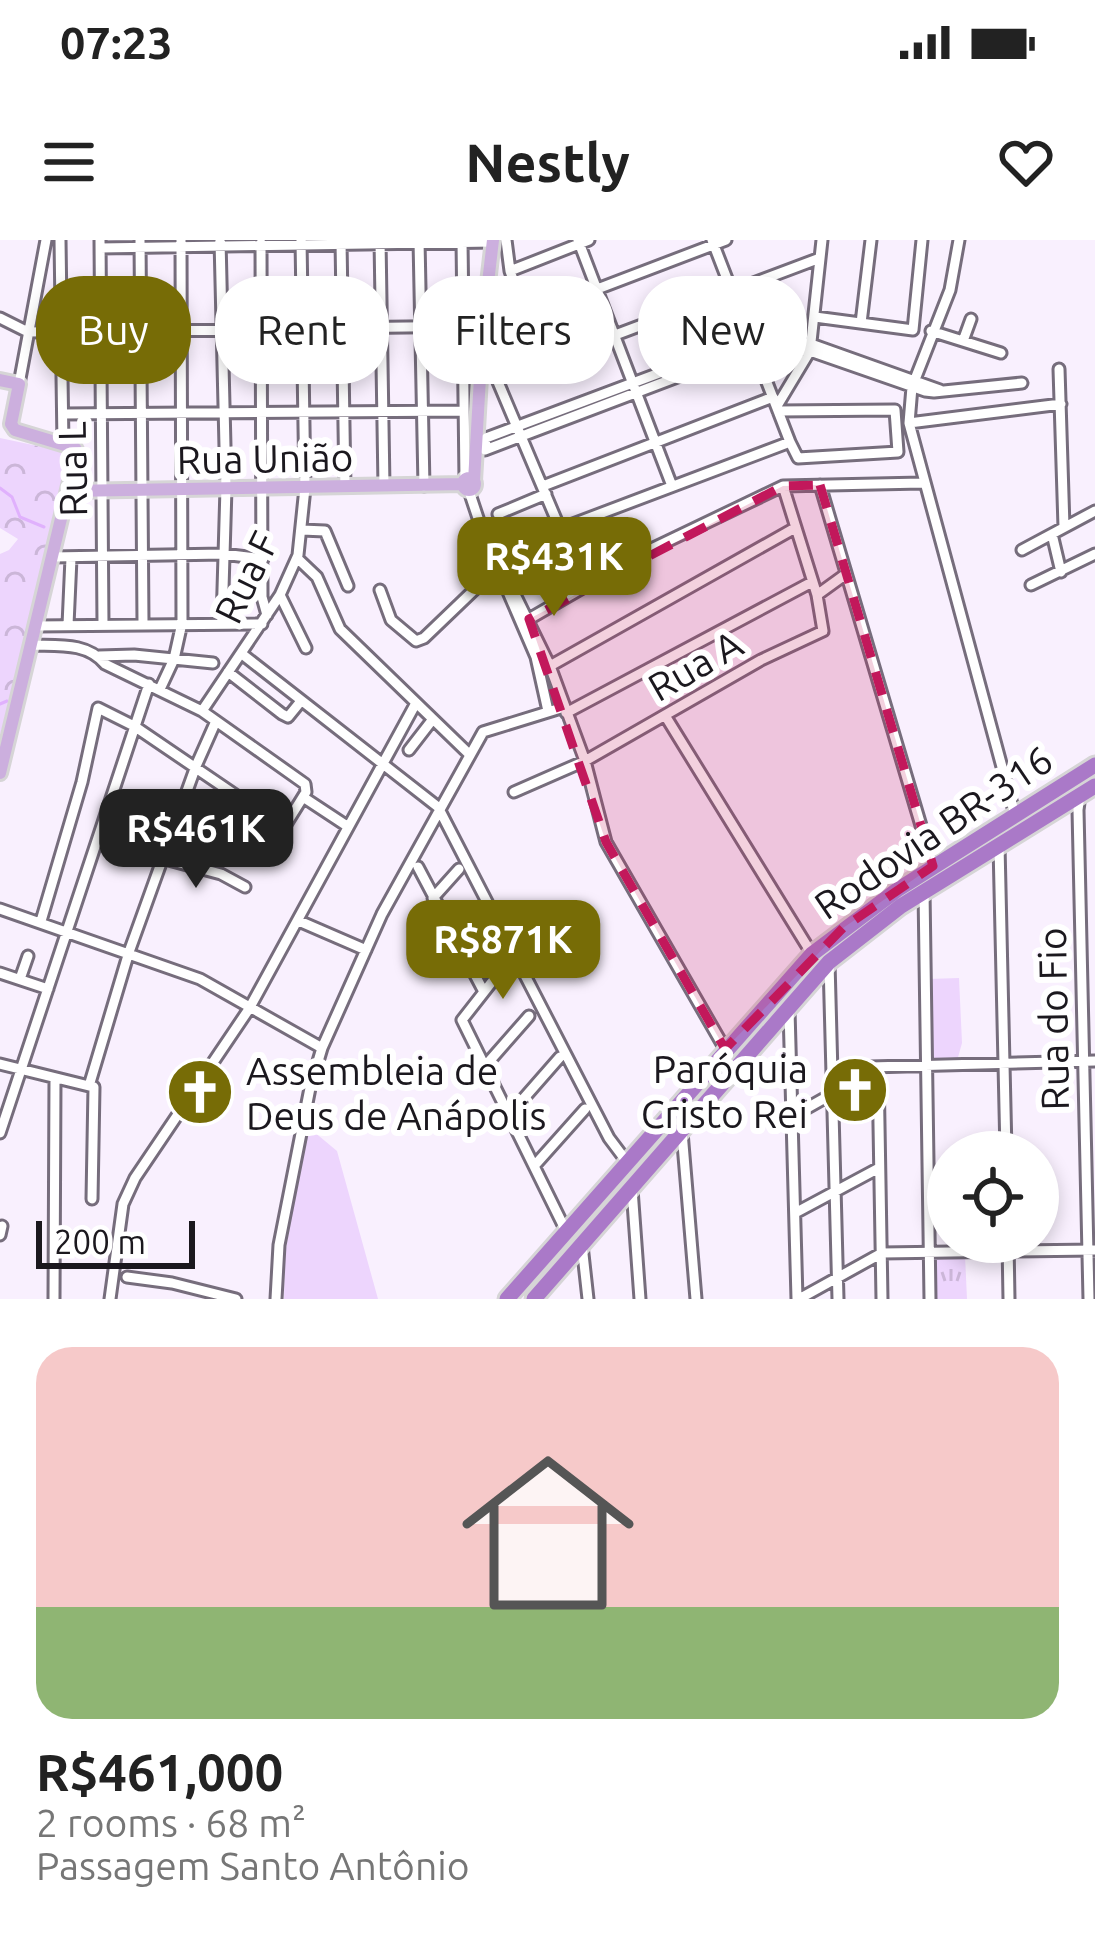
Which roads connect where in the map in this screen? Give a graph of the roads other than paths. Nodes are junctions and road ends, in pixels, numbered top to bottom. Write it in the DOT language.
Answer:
graph roads {
  1 [pos="46,240"];
  2 [pos="60,240"];
  3 [pos="726,240"];
  4 [pos="819,240"];
  5 [pos="871,240"];
  6 [pos="922,240"];
  7 [pos="958,240"];
  8 [pos="419,241"];
  9 [pos="462,241"];
  10 [pos="497,241"];
  11 [pos="582,241"];
  12 [pos="261,242"];
  13 [pos="301,242"];
  14 [pos="341,242"];
  15 [pos="380,242"];
  16 [pos="713,242"];
  17 [pos="140,243"];
  18 [pos="181,243"];
  19 [pos="220,243"];
  20 [pos="100,244"];
  21 [pos="821,255"];
  22 [pos="510,271"];
  23 [pos="61,276"];
  24 [pos="100,276"];
  25 [pos="141,276"];
  26 [pos="181,276"];
  27 [pos="221,276"];
  28 [pos="261,276"];
  29 [pos="301,276"];
  30 [pos="341,276"];
  31 [pos="381,276"];
  32 [pos="420,276"];
  33 [pos="462,276"];
  34 [pos="491,276"];
  35 [pos="512,276"];
  36 [pos="593,276"];
  37 [pos="727,276"];
  38 [pos="768,276"];
  39 [pos="614,283"];
  40 [pos="815,317"];
  41 [pos="0,318"];
  42 [pos="971,320"];
  43 [pos="860,323"];
  44 [pos="638,326"];
  45 [pos="932,331"];
  46 [pos="28,332"];
  47 [pos="36,332"];
  48 [pos="615,335"];
  49 [pos="963,341"];
  50 [pos="807,347"];
  51 [pos="810,347"];
  52 [pos="989,355"];
  53 [pos="1059,369"];
  54 [pos="0,380"];
  55 [pos="19,384"];
  56 [pos="63,384"];
  57 [pos="101,384"];
  58 [pos="143,384"];
  59 [pos="182,384"];
  60 [pos="223,384"];
  61 [pos="262,384"];
  62 [pos="302,384"];
  63 [pos="342,384"];
  64 [pos="383,384"];
  65 [pos="423,384"];
  66 [pos="463,384"];
  67 [pos="478,384"];
  68 [pos="499,384"];
  69 [pos="646,384"];
  70 [pos="768,384"];
  71 [pos="913,384"];
  72 [pos="1009,385"];
  73 [pos="635,388"];
  74 [pos="940,390"];
  75 [pos="925,391"];
  76 [pos="1061,404"];
  77 [pos="776,405"];
  78 [pos="1022,408"];
  79 [pos="1009,410"];
  80 [pos="302,411"];
  81 [pos="343,411"];
  82 [pos="384,411"];
  83 [pos="423,411"];
  84 [pos="463,411"];
  85 [pos="224,412"];
  86 [pos="262,412"];
  87 [pos="182,413"];
  88 [pos="64,414"];
  89 [pos="101,414"];
  90 [pos="143,414"];
  91 [pos="922,420"];
  92 [pos="909,423"];
  93 [pos="519,433"];
  94 [pos="655,442"];
  95 [pos="790,442"];
  96 [pos="69,447"];
  97 [pos="922,483"];
  98 [pos="469,485"];
  99 [pos="820,485"];
  100 [pos="384,486"];
  101 [pos="424,486"];
  102 [pos="783,486"];
  103 [pos="672,487"];
  104 [pos="226,488"];
  105 [pos="265,488"];
  106 [pos="305,488"];
  107 [pos="345,488"];
  108 [pos="184,489"];
  109 [pos="103,490"];
  110 [pos="143,490"];
  111 [pos="544,490"];
  112 [pos="69,491"];
  113 [pos="1093,512"];
  114 [pos="498,514"];
  115 [pos="1064,527"];
  116 [pos="796,528"];
  117 [pos="1095,529"];
  118 [pos="302,530"];
  119 [pos="561,530"];
  120 [pos="1052,534"];
  121 [pos="1022,550"];
  122 [pos="500,553"];
  123 [pos="143,554"];
  124 [pos="223,554"];
  125 [pos="1095,554"];
  126 [pos="184,555"];
  127 [pos="104,556"];
  128 [pos="52,557"];
  129 [pos="71,558"];
  130 [pos="297,558"];
  131 [pos="263,559"];
  132 [pos="497,568"];
  133 [pos="1061,572"];
  134 [pos="846,574"];
  135 [pos="812,582"];
  136 [pos="1031,585"];
  137 [pos="348,586"];
  138 [pos="380,590"];
  139 [pos="280,595"];
  140 [pos="817,595"];
  141 [pos="265,619"];
  142 [pos="529,619"];
  143 [pos="143,622"];
  144 [pos="182,623"];
  145 [pos="222,623"];
  146 [pos="103,624"];
  147 [pos="68,625"];
  148 [pos="35,626"];
  149 [pos="31,645"];
  150 [pos="305,648"];
  151 [pos="242,654"];
  152 [pos="97,656"];
  153 [pos="174,658"];
  154 [pos="213,663"];
  155 [pos="550,666"];
  156 [pos="228,672"];
  157 [pos="155,687"];
  158 [pos="301,701"];
  159 [pos="416,703"];
  160 [pos="565,710"];
  161 [pos="202,711"];
  162 [pos="548,711"];
  163 [pos="667,717"];
  164 [pos="433,719"];
  165 [pos="216,721"];
  166 [pos="134,726"];
  167 [pos="409,750"];
  168 [pos="468,753"];
  169 [pos="586,761"];
  170 [pos="380,764"];
  171 [pos="196,766"];
  172 [pos="1095,768"];
  173 [pos="0,773"];
  174 [pos="1054,791"];
  175 [pos="514,792"];
  176 [pos="304,794"];
  177 [pos="1081,797"];
  178 [pos="438,807"];
  179 [pos="1015,815"];
  180 [pos="347,826"];
  181 [pos="284,828"];
  182 [pos="1006,841"];
  183 [pos="270,850"];
  184 [pos="161,858"];
  185 [pos="933,866"];
  186 [pos="418,867"];
  187 [pos="459,869"];
  188 [pos="245,887"];
  189 [pos="924,891"];
  190 [pos="433,898"];
  191 [pos="0,909"];
  192 [pos="1095,910"];
  193 [pos="1082,911"];
  194 [pos="484,912"];
  195 [pos="41,920"];
  196 [pos="298,921"];
  197 [pos="69,931"];
  198 [pos="458,943"];
  199 [pos="366,950"];
  200 [pos="128,952"];
  201 [pos="812,955"];
  202 [pos="28,956"];
  203 [pos="509,960"];
  204 [pos="829,962"];
  205 [pos="0,973"];
  206 [pos="20,979"];
  207 [pos="48,989"];
  208 [pos="483,990"];
  209 [pos="788,1005"];
  210 [pos="249,1009"];
  211 [pos="529,1016"];
  212 [pos="322,1048"];
  213 [pos="725,1048"];
  214 [pos="560,1058"];
  215 [pos="1089,1061"];
  216 [pos="1004,1063"];
  217 [pos="0,1064"];
  218 [pos="927,1064"];
  219 [pos="486,1065"];
  220 [pos="878,1067"];
  221 [pos="833,1068"];
  222 [pos="22,1069"];
  223 [pos="55,1078"];
  224 [pos="91,1087"];
  225 [pos="832,1094"];
  226 [pos="585,1109"];
  227 [pos="510,1114"];
  228 [pos="794,1116"];
  229 [pos="682,1127"];
  230 [pos="928,1131"];
  231 [pos="1006,1131"];
  232 [pos="0,1133"];
  233 [pos="627,1162"];
  234 [pos="535,1165"];
  235 [pos="879,1168"];
  236 [pos="632,1184"];
  237 [pos="603,1190"];
  238 [pos="836,1192"];
  239 [pos="92,1199"];
  240 [pos="795,1213"];
  241 [pos="566,1231"];
  242 [pos="582,1243"];
  243 [pos="1059,1248"];
  244 [pos="1091,1250"];
  245 [pos="927,1251"];
  246 [pos="882,1253"];
  247 [pos="930,1263"];
  248 [pos="1008,1263"];
  249 [pos="837,1275"];
  250 [pos="127,1277"];
  251 [pos="552,1277"];
  252 [pos="523,1290"];
  253 [pos="54,1299"];
  254 [pos="110,1299"];
  255 [pos="236,1299"];
  256 [pos="277,1299"];
  257 [pos="507,1299"];
  258 [pos="534,1299"];
  259 [pos="588,1299"];
  260 [pos="640,1299"];
  261 [pos="696,1299"];
  262 [pos="798,1299"];
  263 [pos="838,1299"];
  264 [pos="882,1299"];
  265 [pos="930,1299"];
  266 [pos="1009,1299"];
  267 [pos="1089,1299"];
  1 -- 46 [label="street"];
  2 -- 23 [label="street"];
  3 -- 16 [label="street"];
  4 -- 21 [label="street"];
  5 -- 43 [label="street"];
  6 -- 43 [label="street"];
  7 -- 45 [label="street"];
  8 -- 9 [label="street"];
  8 -- 15 [label="street"];
  8 -- 32 [label="street"];
  9 -- 10 [label="street"];
  9 -- 33 [label="street"];
  10 -- 22 [label="street"];
  10 -- 34 [label="main road"];
  11 -- 22 [label="street"];
  11 -- 36 [label="street"];
  12 -- 13 [label="street"];
  12 -- 19 [label="street"];
  12 -- 28 [label="street"];
  13 -- 14 [label="street"];
  13 -- 29 [label="street, Rua F"];
  14 -- 15 [label="street"];
  14 -- 30 [label="street"];
  15 -- 31 [label="street"];
  16 -- 37 [label="street"];
  16 -- 39 [label="street"];
  17 -- 18 [label="street"];
  17 -- 20 [label="street"];
  17 -- 25 [label="street, Rua L"];
  18 -- 19 [label="street"];
  18 -- 26 [label="street"];
  19 -- 27 [label="street"];
  20 -- 24 [label="street, Rua L"];
  21 -- 38 [label="street"];
  21 -- 40 [label="street"];
  22 -- 35 [label="street"];
  40 -- 43 [label="street"];
  40 -- 51 [label="street"];
  41 -- 46 [label="street"];
  42 -- 49 [label="street"];
  44 -- 48 [label="street"];
  45 -- 49 [label="street"];
  45 -- 71 [label="street"];
  46 -- 47 [label="street"];
  46 -- 55 [label="street"];
  48 -- 73 [label="street"];
  49 -- 52 [label="street"];
  50 -- 51 [label="street"];
  51 -- 71 [label="street"];
  51 -- 77 [label="street"];
  53 -- 76 [label="street"];
  54 -- 55 [label="main road"];
  55 -- 96 [label="main road"];
  56 -- 88 [label="street"];
  57 -- 89 [label="street, Rua L"];
  58 -- 90 [label="street, Rua L"];
  59 -- 87 [label="street"];
  60 -- 85 [label="street"];
  61 -- 86 [label="street"];
  62 -- 80 [label="street, Rua F"];
  63 -- 81 [label="street"];
  64 -- 82 [label="street"];
  65 -- 83 [label="street"];
  66 -- 84 [label="street"];
  67 -- 98 [label="main road"];
  68 -- 93 [label="street"];
  69 -- 73 [label="street"];
  70 -- 77 [label="street"];
  71 -- 74 [label="street"];
  71 -- 75 [label="street"];
  71 -- 92 [label="street"];
  72 -- 74 [label="street"];
  72 -- 78 [label="street"];
  72 -- 79 [label="street"];
  73 -- 93 [label="street"];
  73 -- 94 [label="street"];
  74 -- 75 [label="street"];
  75 -- 91 [label="street"];
  76 -- 78 [label="street"];
  76 -- 115 [label="street"];
  77 -- 94 [label="street"];
  77 -- 95 [label="street"];
  77 -- 95 [label="street"];
  78 -- 79 [label="street"];
  79 -- 91 [label="street"];
  80 -- 81 [label="street"];
  80 -- 86 [label="street"];
  80 -- 106 [label="street, Rua F"];
  81 -- 82 [label="street"];
  81 -- 107 [label="street"];
  82 -- 83 [label="street"];
  82 -- 100 [label="street"];
  83 -- 84 [label="street"];
  83 -- 101 [label="street"];
  84 -- 98 [label="street"];
  85 -- 86 [label="street"];
  85 -- 87 [label="street"];
  85 -- 104 [label="street"];
  86 -- 105 [label="street"];
  87 -- 90 [label="street"];
  87 -- 108 [label="street"];
  88 -- 89 [label="street"];
  88 -- 96 [label="street"];
  89 -- 90 [label="street"];
  89 -- 109 [label="street, Rua L"];
  90 -- 110 [label="street, Rua L"];
  91 -- 92 [label="street"];
  92 -- 97 [label="street"];
  93 -- 111 [label="street"];
  94 -- 103 [label="street"];
  94 -- 111 [label="street"];
  95 -- 103 [label="street"];
  96 -- 112 [label="main road"];
  97 -- 99 [label="street"];
  97 -- 179 [label="street"];
  98 -- 101 [label="main road, Rua União"];
  98 -- 122 [label="street"];
  99 -- 102 [label="street"];
  99 -- 134 [label="street"];
  100 -- 101 [label="main road, Rua União"];
  100 -- 107 [label="main road, Rua União"];
  102 -- 116 [label="street"];
  102 -- 142 [label="street"];
  103 -- 119 [label="street"];
  104 -- 105 [label="main road, Rua União"];
  104 -- 108 [label="main road, Rua União"];
  104 -- 124 [label="street"];
  105 -- 106 [label="main road, Rua União"];
  105 -- 131 [label="street"];
  106 -- 107 [label="main road, Rua União"];
  106 -- 118 [label="street, Rua F"];
  108 -- 110 [label="main road, Rua União"];
  108 -- 126 [label="street"];
  109 -- 110 [label="main road, Rua União"];
  109 -- 112 [label="main road, Rua União"];
  109 -- 127 [label="street, Rua L"];
  110 -- 123 [label="street, Rua L"];
  111 -- 114 [label="street"];
  111 -- 119 [label="street"];
  112 -- 128 [label="main road"];
  113 -- 115 [label="street"];
  113 -- 117 [label="street"];
  115 -- 120 [label="street"];
  116 -- 135 [label="street"];
  116 -- 155 [label="street"];
  118 -- 130 [label="street, Rua F"];
  118 -- 137 [label="street"];
  119 -- 122 [label="street"];
  120 -- 121 [label="street"];
  120 -- 133 [label="street"];
  122 -- 132 [label="street"];
  122 -- 142 [label="street"];
  123 -- 126 [label="street"];
  123 -- 127 [label="street"];
  123 -- 143 [label="street, Rua L"];
  124 -- 126 [label="street"];
  124 -- 131 [label="street"];
  124 -- 145 [label="street"];
  125 -- 133 [label="street"];
  126 -- 144 [label="street"];
  127 -- 129 [label="street"];
  127 -- 146 [label="street, Rua L"];
  128 -- 129 [label="street"];
  128 -- 148 [label="main road"];
  129 -- 147 [label="street"];
  130 -- 139 [label="street, Rua F"];
  130 -- 159 [label="street"];
  131 -- 141 [label="street"];
  132 -- 138 [label="street"];
  132 -- 162 [label="street"];
  133 -- 136 [label="street"];
  134 -- 140 [label="street"];
  134 -- 185 [label="street"];
  135 -- 140 [label="street"];
  135 -- 160 [label="street"];
  139 -- 141 [label="street, Rua F"];
  139 -- 150 [label="street"];
  140 -- 163 [label="street, Rua A"];
  141 -- 145 [label="street"];
  141 -- 151 [label="street, Rua F"];
  142 -- 155 [label="street"];
  143 -- 144 [label="street"];
  143 -- 146 [label="street"];
  144 -- 145 [label="street"];
  144 -- 153 [label="street"];
  146 -- 147 [label="street"];
  147 -- 148 [label="street"];
  148 -- 149 [label="main road"];
  149 -- 152 [label="street"];
  149 -- 173 [label="main road"];
  151 -- 156 [label="street, Rua F"];
  151 -- 158 [label="street"];
  152 -- 153 [label="street"];
  152 -- 157 [label="street"];
  153 -- 154 [label="street"];
  153 -- 157 [label="street"];
  155 -- 160 [label="street"];
  156 -- 158 [label="street"];
  156 -- 161 [label="street, Rua F"];
  157 -- 161 [label="street"];
  157 -- 166 [label="street"];
  158 -- 170 [label="street"];
  159 -- 164 [label="street"];
  159 -- 170 [label="street"];
  160 -- 162 [label="street"];
  160 -- 169 [label="street"];
  161 -- 165 [label="street"];
  162 -- 168 [label="street"];
  163 -- 169 [label="street, Rua A"];
  163 -- 201 [label="street"];
  164 -- 167 [label="street"];
  164 -- 168 [label="street"];
  165 -- 171 [label="street"];
  165 -- 176 [label="street"];
  166 -- 171 [label="street"];
  166 -- 195 [label="street"];
  166 -- 197 [label="street"];
  168 -- 178 [label="street"];
  169 -- 175 [label="street, Rua A"];
  169 -- 213 [label="street"];
  170 -- 178 [label="street"];
  170 -- 180 [label="street"];
  171 -- 181 [label="street"];
  171 -- 184 [label="street"];
  172 -- 174 [label="highway, Rodovia BR-316"];
  172 -- 177 [label="highway, Rodovia BR-316"];
  174 -- 179 [label="highway, Rodovia BR-316"];
  174 -- 182 [label="highway"];
  176 -- 180 [label="street"];
  176 -- 181 [label="street"];
  177 -- 182 [label="highway, Rodovia BR-316"];
  177 -- 193 [label="street, Rua do Fio"];
  178 -- 199 [label="street"];
  178 -- 233 [label="street"];
  179 -- 185 [label="highway, Rodovia BR-316"];
  180 -- 196 [label="street"];
  181 -- 183 [label="street"];
  182 -- 189 [label="highway, Rodovia BR-316"];
  182 -- 216 [label="street"];
  184 -- 188 [label="street"];
  184 -- 200 [label="street"];
  185 -- 201 [label="highway, Rodovia BR-316"];
  186 -- 190 [label="street"];
  187 -- 190 [label="street"];
  189 -- 204 [label="highway, Rodovia BR-316"];
  189 -- 218 [label="street"];
  190 -- 198 [label="street"];
  191 -- 195 [label="street"];
  192 -- 193 [label="street"];
  193 -- 215 [label="street, Rua do Fio"];
  194 -- 198 [label="street"];
  195 -- 197 [label="street"];
  196 -- 199 [label="street"];
  196 -- 210 [label="street"];
  197 -- 200 [label="street"];
  197 -- 207 [label="street"];
  198 -- 208 [label="street"];
  199 -- 212 [label="street"];
  200 -- 210 [label="street"];
  200 -- 224 [label="street"];
  201 -- 213 [label="highway, Rodovia BR-316"];
  202 -- 206 [label="street"];
  203 -- 208 [label="street"];
  204 -- 209 [label="highway, Rodovia BR-316"];
  204 -- 221 [label="street"];
  205 -- 206 [label="street"];
  206 -- 207 [label="street"];
  207 -- 222 [label="street"];
  208 -- 219 [label="street"];
  209 -- 228 [label="street"];
  209 -- 229 [label="highway, Rodovia BR-316"];
  210 -- 212 [label="street"];
  210 -- 254 [label="street"];
  211 -- 219 [label="street"];
  212 -- 256 [label="street"];
  213 -- 233 [label="highway, Rodovia BR-316"];
  214 -- 227 [label="street"];
  215 -- 216 [label="street"];
  215 -- 244 [label="street, Rua do Fio"];
  216 -- 218 [label="street"];
  216 -- 231 [label="street"];
  217 -- 222 [label="street"];
  218 -- 220 [label="street"];
  218 -- 230 [label="street"];
  219 -- 227 [label="street"];
  220 -- 221 [label="street"];
  220 -- 235 [label="street"];
  221 -- 225 [label="street"];
  222 -- 223 [label="street"];
  222 -- 232 [label="street"];
  223 -- 224 [label="street"];
  223 -- 253 [label="street"];
  224 -- 239 [label="street"];
  225 -- 228 [label="street"];
  225 -- 238 [label="street"];
  226 -- 234 [label="street"];
  227 -- 234 [label="street"];
  228 -- 240 [label="street"];
  229 -- 236 [label="highway, Rodovia BR-316"];
  229 -- 261 [label="street"];
  233 -- 237 [label="highway, Rodovia BR-316"];
  234 -- 241 [label="street"];
  235 -- 238 [label="street"];
  235 -- 246 [label="street"];
  236 -- 242 [label="highway, Rodovia BR-316"];
  236 -- 260 [label="street"];
  237 -- 241 [label="highway"];
  237 -- 251 [label="highway"];
  238 -- 240 [label="street"];
  238 -- 249 [label="street"];
  240 -- 262 [label="street"];
  241 -- 252 [label="highway"];
  242 -- 251 [label="highway, Rodovia BR-316"];
  242 -- 259 [label="street"];
  243 -- 244 [label="street"];
  244 -- 267 [label="street, Rua do Fio"];
  245 -- 246 [label="street"];
  246 -- 249 [label="street"];
  246 -- 264 [label="street"];
  247 -- 265 [label="street"];
  248 -- 266 [label="street"];
  249 -- 262 [label="street"];
  249 -- 263 [label="street"];
  250 -- 255 [label="street"];
  251 -- 258 [label="highway"];
  252 -- 257 [label="highway"];
}
